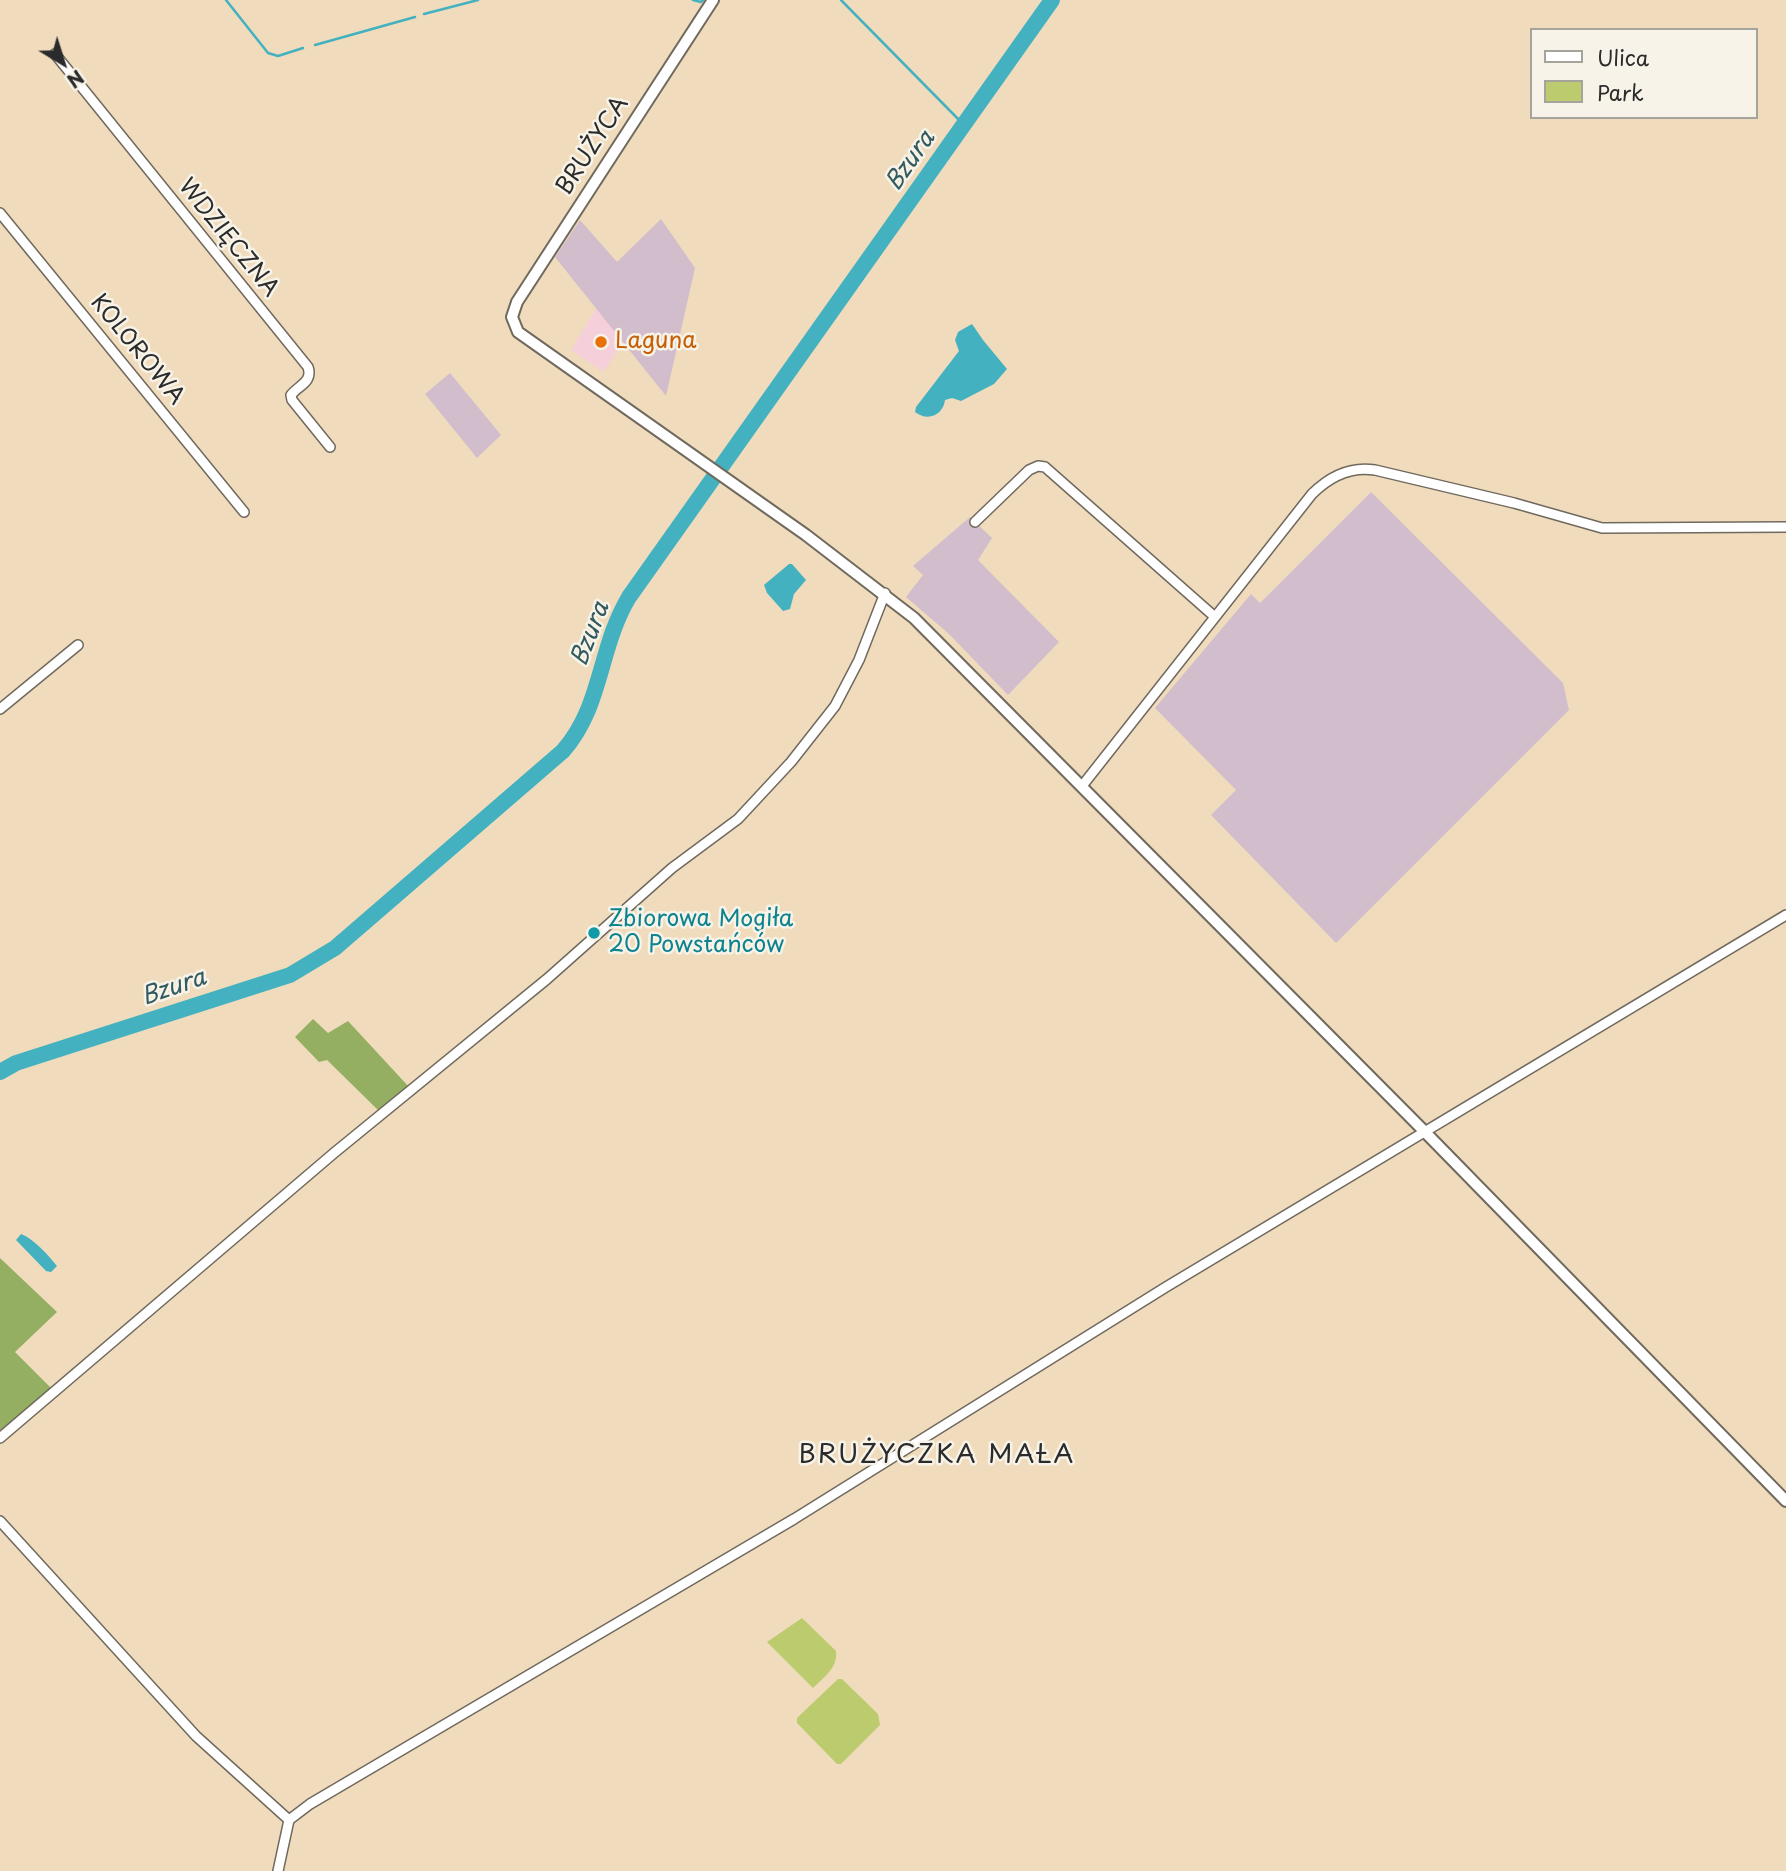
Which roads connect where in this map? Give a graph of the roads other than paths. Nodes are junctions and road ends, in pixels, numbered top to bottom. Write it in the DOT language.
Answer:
graph roads {
  1 [pos="713,0"];
  2 [pos="55,54"];
  3 [pos="0,213"];
  4 [pos="330,447"];
  5 [pos="244,512"];
  6 [pos="975,522"];
  7 [pos="1786,527"];
  8 [pos="885,593"];
  9 [pos="1215,617"];
  10 [pos="78,645"];
  11 [pos="0,709"];
  12 [pos="1082,786"];
  13 [pos="1786,915"];
  14 [pos="1424,1131"];
  15 [pos="0,1438"];
  16 [pos="1786,1501"];
  17 [pos="0,1521"];
  18 [pos="289,1820"];
  19 [pos="278,1871"];
  1 -- 8 [label="street, BRUŻYCA"];
  2 -- 4 [label="street, WDZIĘCZNA"];
  3 -- 5 [label="street, KOLOROWA"];
  6 -- 9 [label="street"];
  7 -- 9 [label="street"];
  8 -- 12 [label="street"];
  8 -- 15 [label="street"];
  9 -- 12 [label="street"];
  10 -- 11 [label="street"];
  12 -- 14 [label="street"];
  13 -- 14 [label="street"];
  14 -- 16 [label="street"];
  14 -- 18 [label="street"];
  17 -- 18 [label="street"];
  18 -- 19 [label="street"];
}
